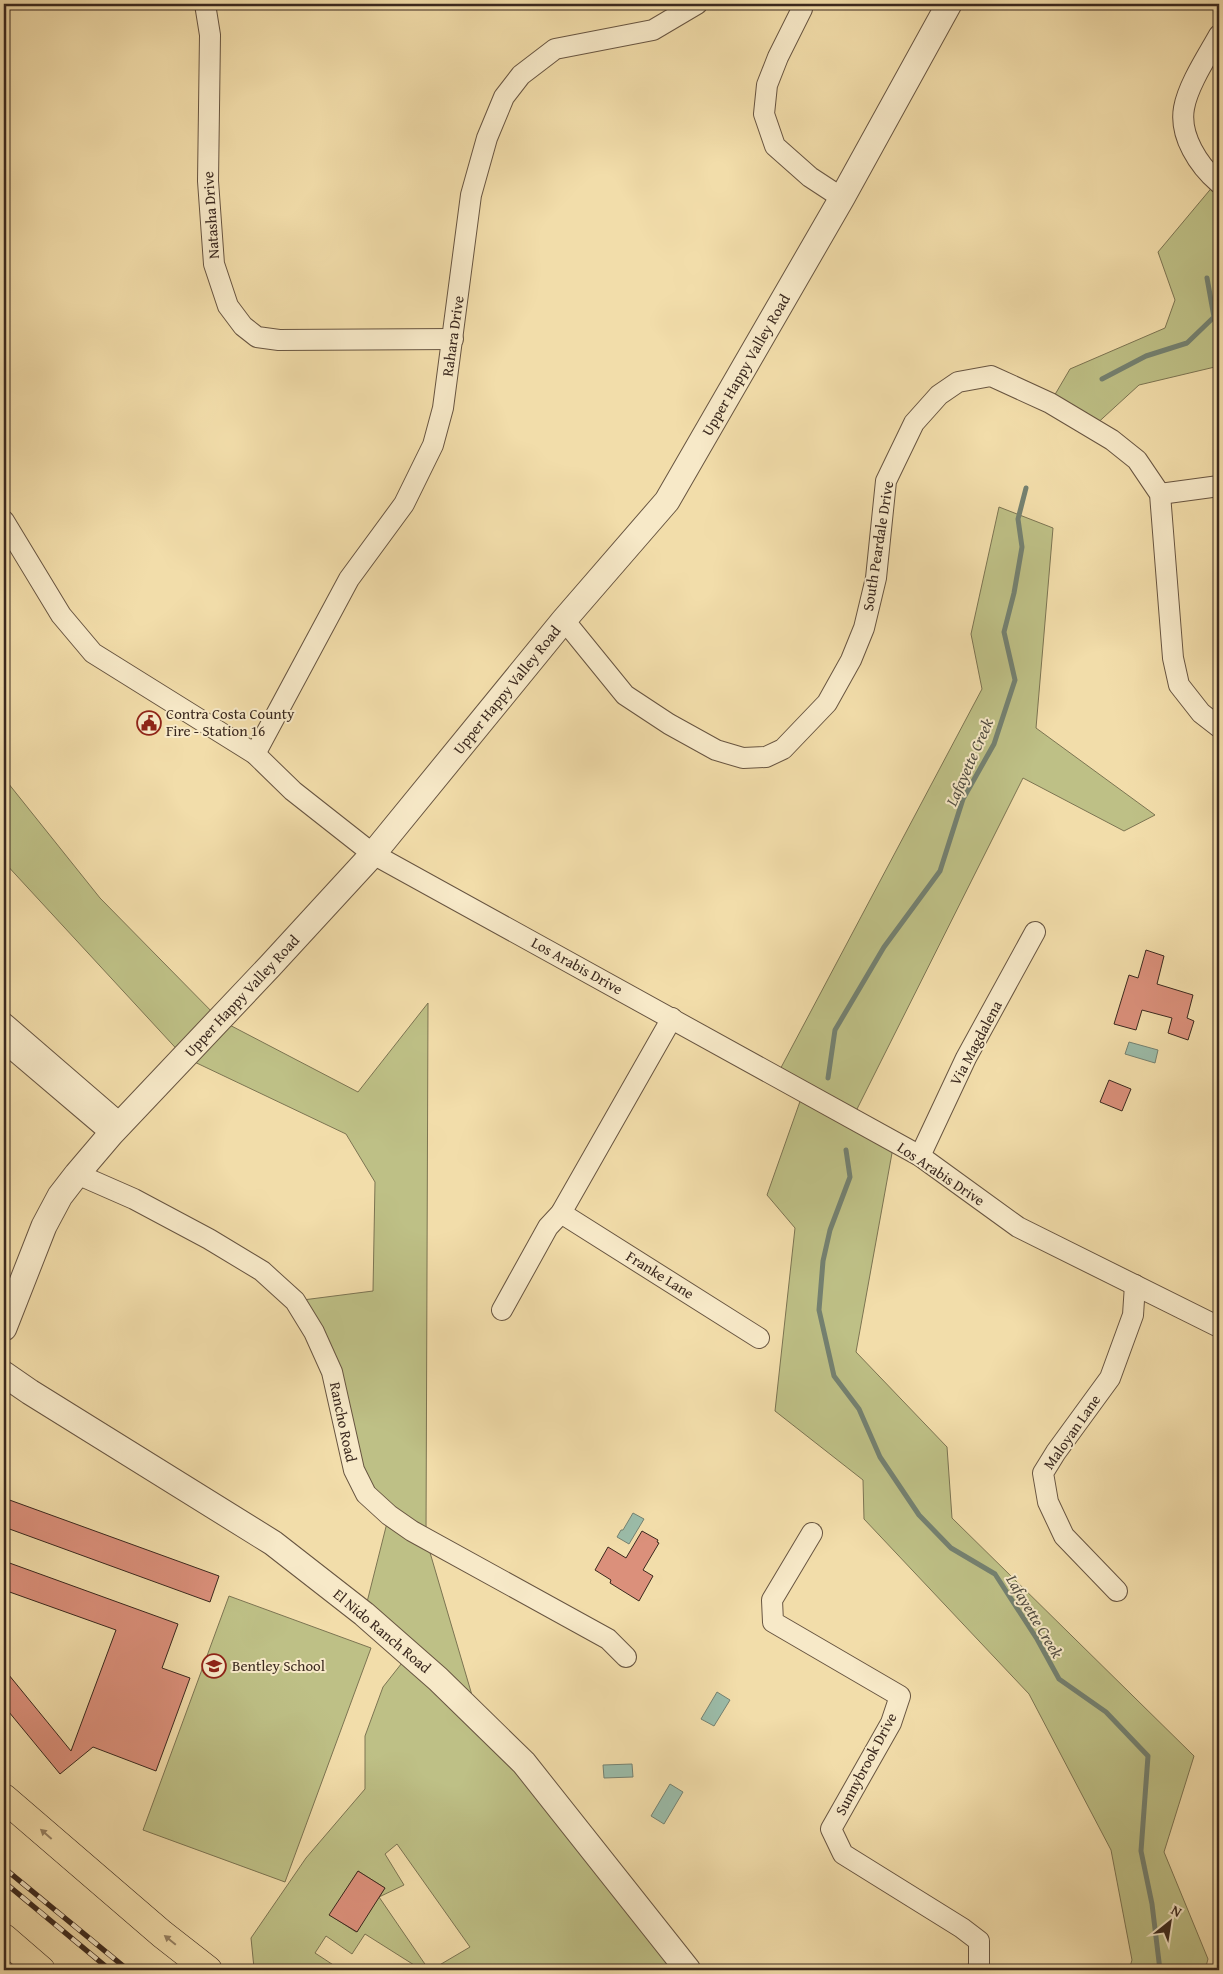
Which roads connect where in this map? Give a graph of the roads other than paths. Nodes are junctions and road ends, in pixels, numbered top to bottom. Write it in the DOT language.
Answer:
graph roads {
  1 [pos="205,4"];
  2 [pos="697,4"];
  3 [pos="802,4"];
  4 [pos="949,4"];
  5 [pos="1219,35"];
  6 [pos="1219,183"];
  7 [pos="842,198"];
  8 [pos="453,339"];
  9 [pos="1219,486"];
  10 [pos="1160,494"];
  11 [pos="4,521"];
  12 [pos="564,620"];
  13 [pos="1219,727"];
  14 [pos="255,754"];
  15 [pos="373,854"];
  16 [pos="1035,932"];
  17 [pos="672,1018"];
  18 [pos="4,1023"];
  19 [pos="4,1042"];
  20 [pos="116,1129"];
  21 [pos="920,1156"];
  22 [pos="77,1174"];
  23 [pos="562,1213"];
  24 [pos="1134,1285"];
  25 [pos="502,1310"];
  26 [pos="6,1318"];
  27 [pos="1219,1327"];
  28 [pos="759,1338"];
  29 [pos="4,1374"];
  30 [pos="812,1533"];
  31 [pos="1116,1591"];
  32 [pos="626,1657"];
  33 [pos="4,1798"];
  34 [pos="4,1938"];
  35 [pos="41,1970"];
  36 [pos="208,1970"];
  37 [pos="688,1970"];
  38 [pos="977,1970"];
  1 -- 8 [label="street, Natasha Drive"];
  2 -- 8 [label="street, Rahara Drive"];
  3 -- 7 [label="street"];
  4 -- 7 [label="street, Upper Happy Valley Road"];
  5 -- 6 [label="street"];
  7 -- 12 [label="street, Upper Happy Valley Road"];
  8 -- 14 [label="street, Rahara Drive"];
  9 -- 10 [label="street"];
  10 -- 12 [label="street, South Peardale Drive"];
  10 -- 13 [label="street, South Peardale Drive"];
  11 -- 14 [label="street, Los Arabis Drive"];
  12 -- 15 [label="street, Upper Happy Valley Road"];
  14 -- 15 [label="street, Los Arabis Drive"];
  15 -- 17 [label="street, Los Arabis Drive"];
  15 -- 20 [label="street, Upper Happy Valley Road"];
  16 -- 21 [label="street, Via Magdalena"];
  17 -- 21 [label="street, Los Arabis Drive"];
  17 -- 23 [label="street"];
  18 -- 20 [label="street"];
  19 -- 20 [label="street"];
  20 -- 22 [label="street, Upper Happy Valley Road"];
  21 -- 24 [label="street, Los Arabis Drive"];
  22 -- 26 [label="street, Upper Happy Valley Road"];
  22 -- 32 [label="street, Rancho Road"];
  23 -- 25 [label="street"];
  23 -- 28 [label="street, Franke Lane"];
  24 -- 27 [label="street, Los Arabis Drive"];
  24 -- 31 [label="street, Maloyan Lane"];
  29 -- 37 [label="street, El Nido Ranch Road"];
  30 -- 38 [label="street, Sunnybrook Drive"];
  36 -- 33 [label="highway, one-way"];
  34 -- 35 [label="highway"];
}
